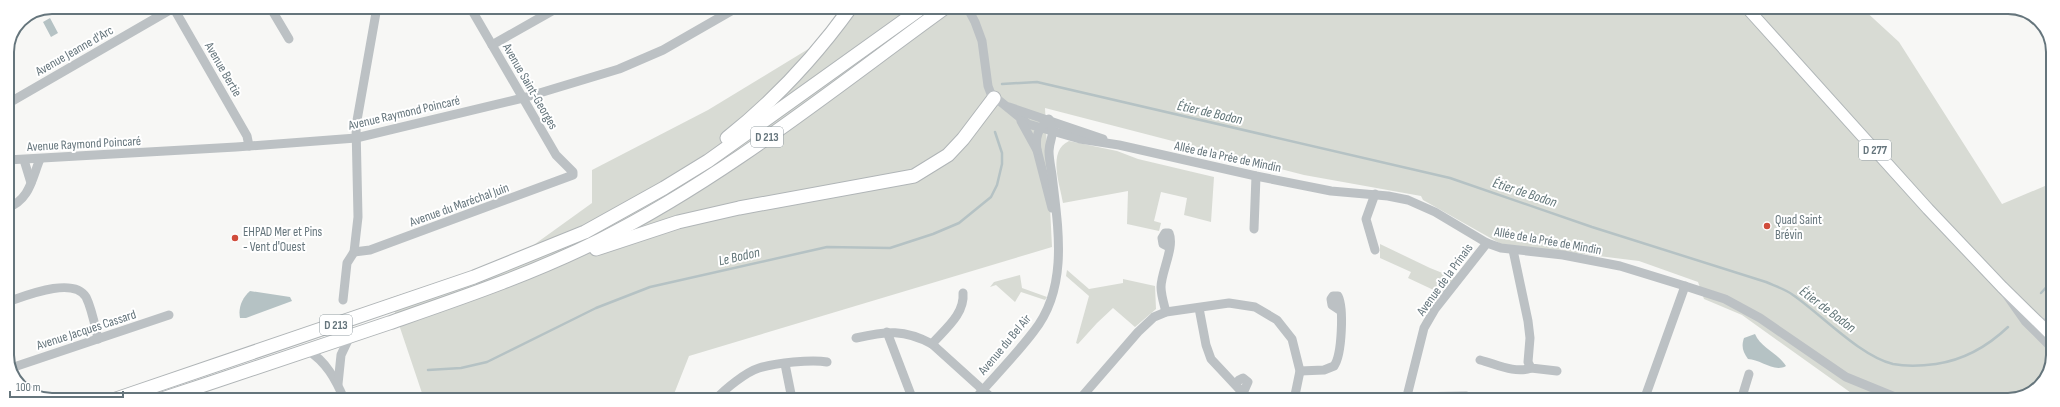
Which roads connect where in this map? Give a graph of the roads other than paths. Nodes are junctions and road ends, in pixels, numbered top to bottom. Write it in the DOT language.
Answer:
graph roads {
  1 [pos="162,14"];
  2 [pos="178,14"];
  3 [pos="274,14"];
  4 [pos="376,14"];
  5 [pos="474,14"];
  6 [pos="547,14"];
  7 [pos="726,14"];
  8 [pos="846,14"];
  9 [pos="913,14"];
  10 [pos="936,14"];
  11 [pos="971,14"];
  12 [pos="1752,14"];
  13 [pos="289,39"];
  14 [pos="492,45"];
  15 [pos="522,98"];
  16 [pos="994,98"];
  17 [pos="14,100"];
  18 [pos="1007,106"];
  19 [pos="1048,119"];
  20 [pos="1020,120"];
  21 [pos="1040,128"];
  22 [pos="1054,132"];
  23 [pos="356,138"];
  24 [pos="1119,145"];
  25 [pos="249,146"];
  26 [pos="1036,150"];
  27 [pos="40,159"];
  28 [pos="14,160"];
  29 [pos="24,160"];
  30 [pos="708,161"];
  31 [pos="573,175"];
  32 [pos="1256,176"];
  33 [pos="31,183"];
  34 [pos="1375,194"];
  35 [pos="14,204"];
  36 [pos="1057,222"];
  37 [pos="1254,229"];
  38 [pos="1487,243"];
  39 [pos="1169,248"];
  40 [pos="1375,250"];
  41 [pos="1513,250"];
  42 [pos="577,251"];
  43 [pos="354,252"];
  44 [pos="1685,286"];
  45 [pos="2002,287"];
  46 [pos="963,293"];
  47 [pos="14,300"];
  48 [pos="343,300"];
  49 [pos="1200,308"];
  50 [pos="1341,311"];
  51 [pos="1166,312"];
  52 [pos="169,315"];
  53 [pos="2035,319"];
  54 [pos="2046,324"];
  55 [pos="2046,330"];
  56 [pos="887,332"];
  57 [pos="350,336"];
  58 [pos="856,338"];
  59 [pos="98,339"];
  60 [pos="2046,342"];
  61 [pos="932,344"];
  62 [pos="307,350"];
  63 [pos="1480,360"];
  64 [pos="827,362"];
  65 [pos="785,364"];
  66 [pos="16,366"];
  67 [pos="1531,368"];
  68 [pos="1300,371"];
  69 [pos="1557,371"];
  70 [pos="1749,374"];
  71 [pos="338,384"];
  72 [pos="1236,384"];
  73 [pos="983,389"];
  74 [pos="134,393"];
  75 [pos="180,393"];
  76 [pos="342,393"];
  77 [pos="721,393"];
  78 [pos="791,393"];
  79 [pos="910,393"];
  80 [pos="980,393"];
  81 [pos="987,393"];
  82 [pos="1085,393"];
  83 [pos="1295,393"];
  84 [pos="1408,393"];
  85 [pos="1647,393"];
  86 [pos="1743,393"];
  87 [pos="1883,393"];
  1 -- 17 [label="street, Avenue Jeanne d'Arc"];
  2 -- 25 [label="street, Avenue Bertie"];
  3 -- 13 [label="street"];
  4 -- 23 [label="street"];
  5 -- 14 [label="street, Avenue Saint-Georges"];
  6 -- 14 [label="street"];
  7 -- 15 [label="street, Avenue Raymond Poincaré"];
  8 -- 30 [label="highway"];
  9 -- 30 [label="highway, D 213"];
  10 -- 42 [label="highway, D 213"];
  11 -- 16 [label="street"];
  12 -- 45 [label="main road, D 277"];
  14 -- 15 [label="street, Avenue Saint-Georges"];
  15 -- 23 [label="street, Avenue Raymond Poincaré"];
  15 -- 31 [label="street, Avenue Saint-Georges"];
  16 -- 18 [label="street"];
  16 -- 42 [label="highway"];
  18 -- 19 [label="street"];
  18 -- 20 [label="street"];
  19 -- 21 [label="street, Avenue du Bel Air"];
  19 -- 22 [label="street"];
  19 -- 24 [label="street"];
  20 -- 21 [label="street"];
  20 -- 26 [label="street, Avenue du Bel Air"];
  21 -- 22 [label="street"];
  21 -- 26 [label="street, Avenue du Bel Air"];
  22 -- 24 [label="street"];
  22 -- 36 [label="street, Avenue du Bel Air"];
  23 -- 25 [label="street, Avenue Raymond Poincaré"];
  23 -- 43 [label="street"];
  24 -- 32 [label="street, Allée de la Prée de Mindin"];
  25 -- 27 [label="street, Avenue Raymond Poincaré"];
  26 -- 36 [label="street, Avenue du Bel Air"];
  27 -- 29 [label="street, Avenue Raymond Poincaré"];
  27 -- 33 [label="street"];
  28 -- 29 [label="street, Avenue Raymond Poincaré"];
  29 -- 33 [label="street"];
  30 -- 74 [label="highway, D 213"];
  31 -- 43 [label="street, Avenue du Maréchal Juin"];
  32 -- 34 [label="street, Allée de la Prée de Mindin"];
  32 -- 37 [label="street"];
  33 -- 35 [label="street"];
  34 -- 38 [label="street, Allée de la Prée de Mindin"];
  34 -- 40 [label="street"];
  36 -- 73 [label="street, Avenue du Bel Air"];
  38 -- 41 [label="street, Allée de la Prée de Mindin"];
  38 -- 84 [label="street, Avenue de la Prinais"];
  39 -- 51 [label="street"];
  41 -- 44 [label="street, Allée de la Prée de Mindin"];
  41 -- 67 [label="street"];
  42 -- 57 [label="highway, D 213"];
  43 -- 48 [label="street"];
  44 -- 85 [label="street"];
  44 -- 87 [label="street, Allée de la Prée de Mindin"];
  45 -- 53 [label="main road, D 277"];
  45 -- 60 [label="street"];
  46 -- 61 [label="street"];
  47 -- 59 [label="street"];
  49 -- 51 [label="street"];
  49 -- 68 [label="street"];
  49 -- 72 [label="street"];
  50 -- 68 [label="street"];
  51 -- 82 [label="street"];
  52 -- 59 [label="street, Avenue Jacques Cassard"];
  53 -- 54 [label="street"];
  53 -- 55 [label="main road, D 277"];
  56 -- 58 [label="street"];
  56 -- 61 [label="street"];
  56 -- 79 [label="street"];
  57 -- 62 [label="highway, D 213"];
  57 -- 71 [label="street"];
  59 -- 66 [label="street, Avenue Jacques Cassard"];
  61 -- 73 [label="street"];
  62 -- 71 [label="street"];
  62 -- 75 [label="highway, D 213"];
  63 -- 67 [label="street"];
  64 -- 65 [label="street"];
  65 -- 77 [label="street"];
  65 -- 78 [label="street"];
  67 -- 69 [label="street"];
  68 -- 83 [label="street"];
  70 -- 86 [label="street"];
  71 -- 76 [label="street"];
  73 -- 80 [label="street, Avenue du Bel Air"];
  73 -- 81 [label="street"];
}
